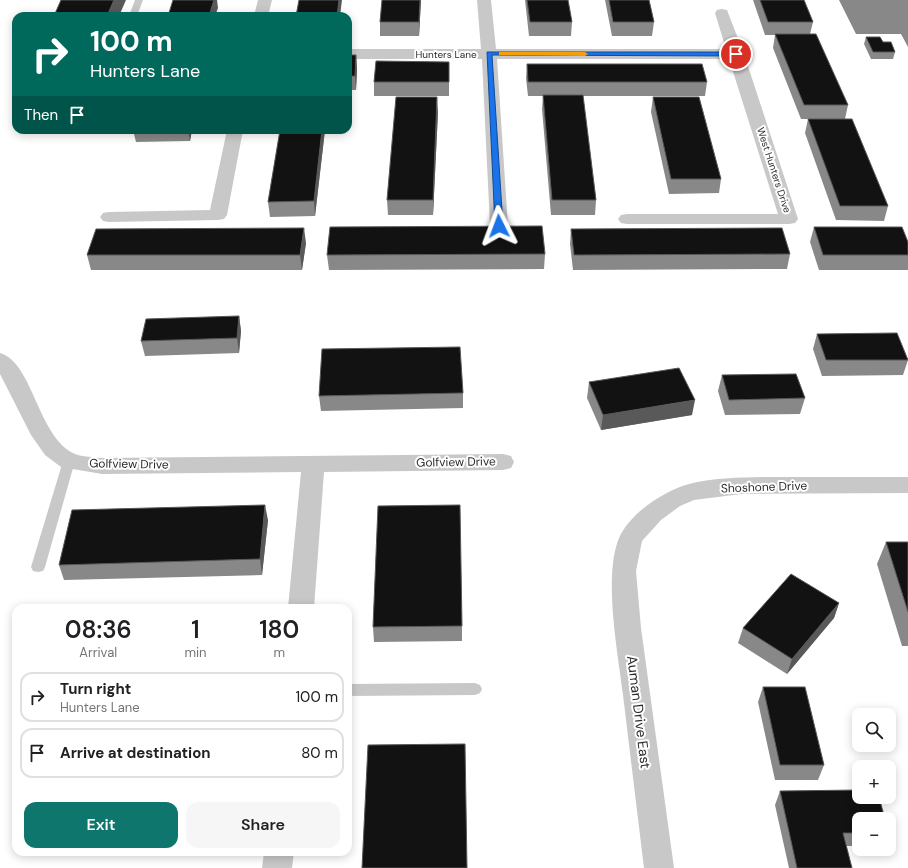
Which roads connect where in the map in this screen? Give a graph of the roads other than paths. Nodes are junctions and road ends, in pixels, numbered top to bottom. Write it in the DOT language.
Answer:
graph roads {
  1 [pos="139,0"];
  2 [pos="265,0"];
  3 [pos="484,0"];
  4 [pos="134,12"];
  5 [pos="262,12"];
  6 [pos="722,13"];
  7 [pos="352,54"];
  8 [pos="489,54"];
  9 [pos="736,54"];
  10 [pos="234,134"];
  11 [pos="109,216"];
  12 [pos="627,219"];
  13 [pos="499,226"];
  14 [pos="0,360"];
  15 [pos="69,461"];
  16 [pos="503,462"];
  17 [pos="313,463"];
  18 [pos="908,485"];
  19 [pos="627,555"];
  20 [pos="38,567"];
  21 [pos="301,604"];
  22 [pos="475,689"];
  23 [pos="352,690"];
  24 [pos="278,856"];
  25 [pos="277,868"];
  26 [pos="659,868"];
  1 -- 4 [label="lane"];
  2 -- 5 [label="street"];
  3 -- 8 [label="street"];
  6 -- 9 [label="street, West Hunters Drive"];
  7 -- 8 [label="street, Hunters Lane"];
  8 -- 9 [label="street, Hunters Lane"];
  8 -- 13 [label="street"];
  9 -- 12 [label="street, West Hunters Drive"];
  10 -- 11 [label="street"];
  14 -- 15 [label="street, Golfview Drive"];
  15 -- 17 [label="street, Golfview Drive"];
  15 -- 20 [label="lane"];
  16 -- 17 [label="street, Golfview Drive"];
  17 -- 21 [label="street"];
  18 -- 19 [label="street, Shoshone Drive"];
  19 -- 26 [label="street, Auman Drive East"];
  22 -- 23 [label="lane"];
  24 -- 25 [label="street"];
}
